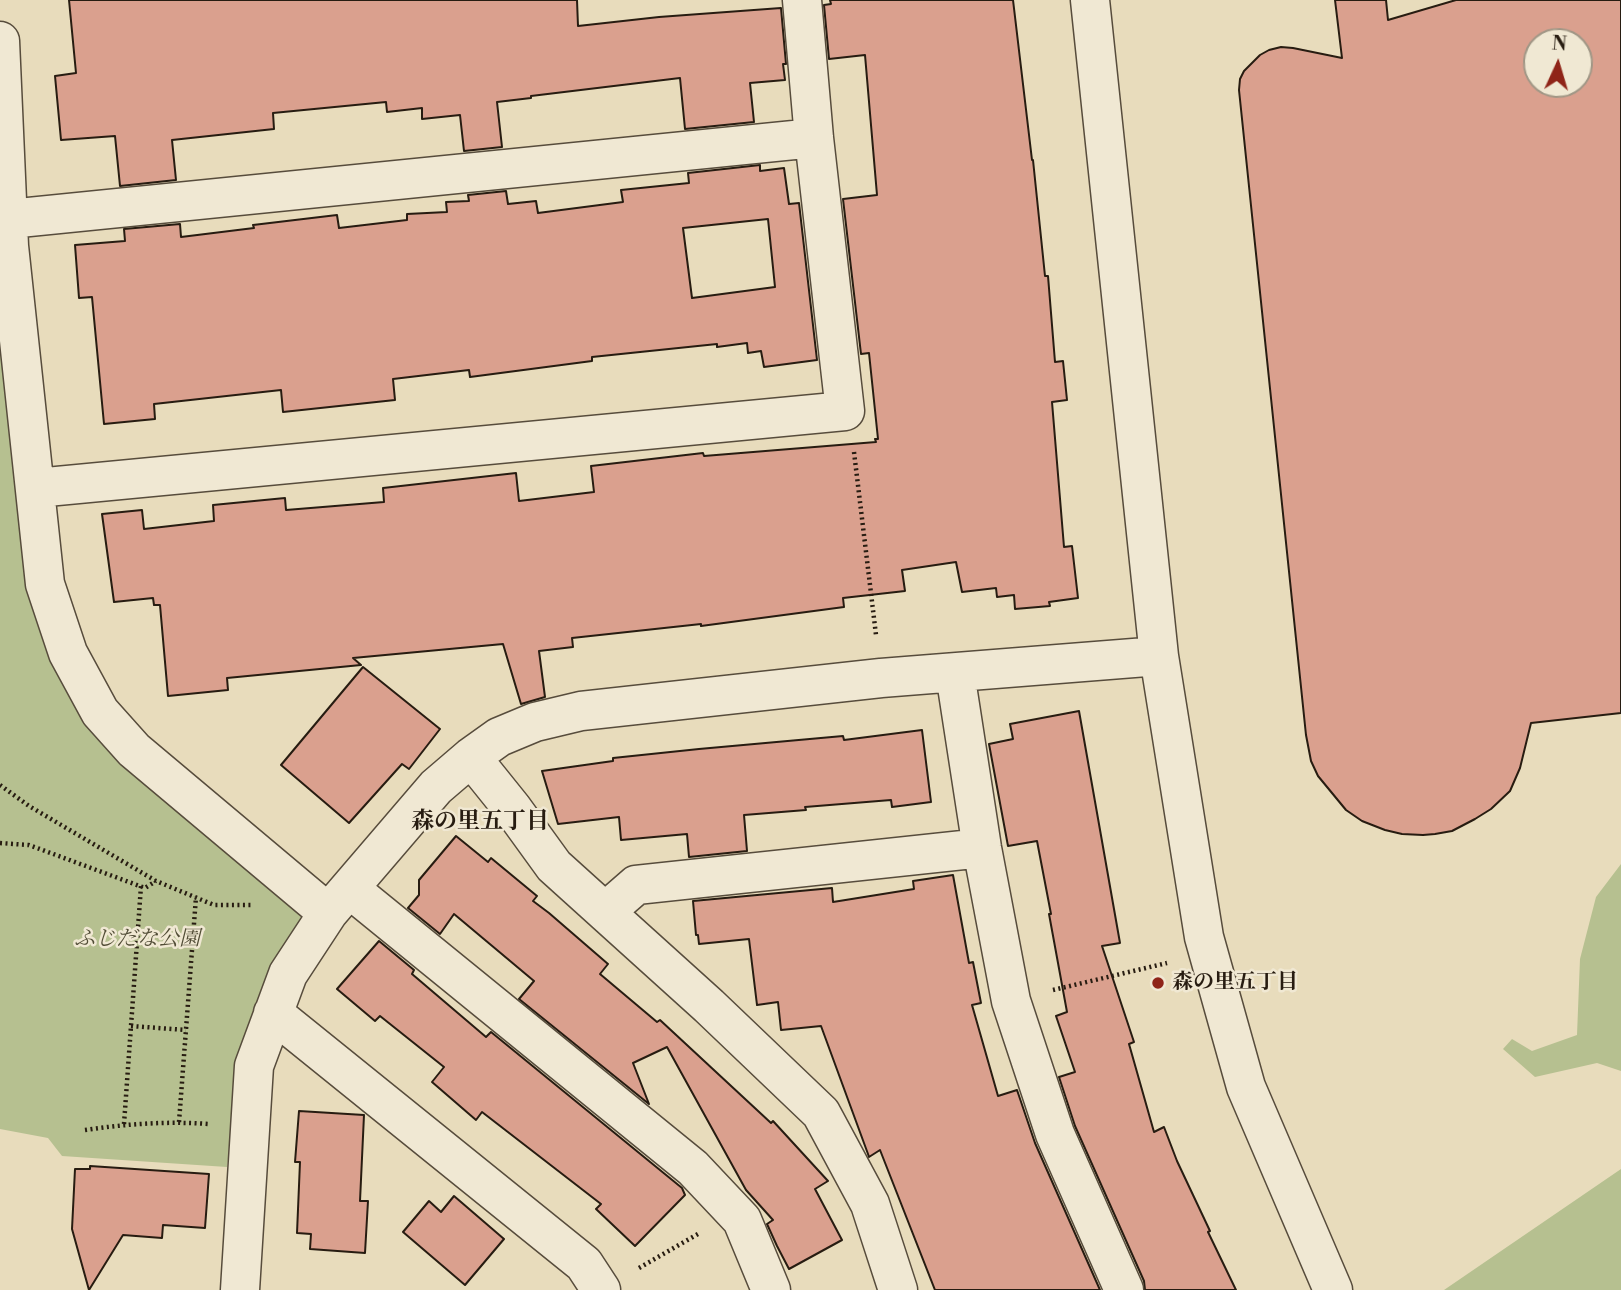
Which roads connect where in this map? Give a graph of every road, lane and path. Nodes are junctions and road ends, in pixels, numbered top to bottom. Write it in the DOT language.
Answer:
graph roads {
  1 [pos="802,0"];
  2 [pos="1090,0"];
  3 [pos="0,41"];
  4 [pos="814,138"];
  5 [pos="9,219"];
  6 [pos="845,411"];
  7 [pos="36,488"];
  8 [pos="1159,656"];
  9 [pos="955,673"];
  10 [pos="881,678"];
  11 [pos="471,758"];
  12 [pos="0,785"];
  13 [pos="0,843"];
  14 [pos="982,848"];
  15 [pos="288,880"];
  16 [pos="156,881"];
  17 [pos="141,886"];
  18 [pos="196,897"];
  19 [pos="339,901"];
  20 [pos="605,912"];
  21 [pos="1208,953"];
  22 [pos="1011,1000"];
  23 [pos="273,1013"];
  24 [pos="131,1026"];
  25 [pos="186,1030"];
  26 [pos="179,1122"];
  27 [pos="124,1124"];
  28 [pos="251,1127"];
  29 [pos="85,1130"];
  30 [pos="735,1212"];
  31 [pos="635,1270"];
  32 [pos="240,1290"];
  33 [pos="601,1290"];
  34 [pos="771,1290"];
  35 [pos="898,1290"];
  36 [pos="1124,1290"];
  37 [pos="1334,1290"];
  1 -- 4 [label="street"];
  2 -- 8 [label="street"];
  3 -- 5 [label="street"];
  4 -- 5 [label="street"];
  4 -- 6 [label="street"];
  5 -- 7 [label="street"];
  6 -- 7 [label="street"];
  6 -- 10 [label="path"];
  7 -- 15 [label="street"];
  8 -- 9 [label="street"];
  8 -- 21 [label="street"];
  9 -- 10 [label="street"];
  9 -- 14 [label="street"];
  10 -- 11 [label="street"];
  11 -- 19 [label="street"];
  11 -- 20 [label="street"];
  12 -- 16 [label="path"];
  13 -- 17 [label="path"];
  14 -- 20 [label="street"];
  14 -- 22 [label="street"];
  15 -- 18 [label="path"];
  15 -- 19 [label="street"];
  16 -- 17 [label="path"];
  16 -- 18 [label="path"];
  17 -- 24 [label="path"];
  18 -- 25 [label="path"];
  19 -- 23 [label="street"];
  19 -- 30 [label="street"];
  20 -- 35 [label="street"];
  21 -- 22 [label="path"];
  21 -- 37 [label="street"];
  22 -- 36 [label="street"];
  23 -- 28 [label="street"];
  23 -- 33 [label="street"];
  24 -- 25 [label="path"];
  24 -- 27 [label="path"];
  25 -- 26 [label="path"];
  26 -- 27 [label="path"];
  26 -- 28 [label="path"];
  27 -- 29 [label="path"];
  28 -- 32 [label="street"];
  30 -- 31 [label="path"];
  30 -- 34 [label="street"];
}
